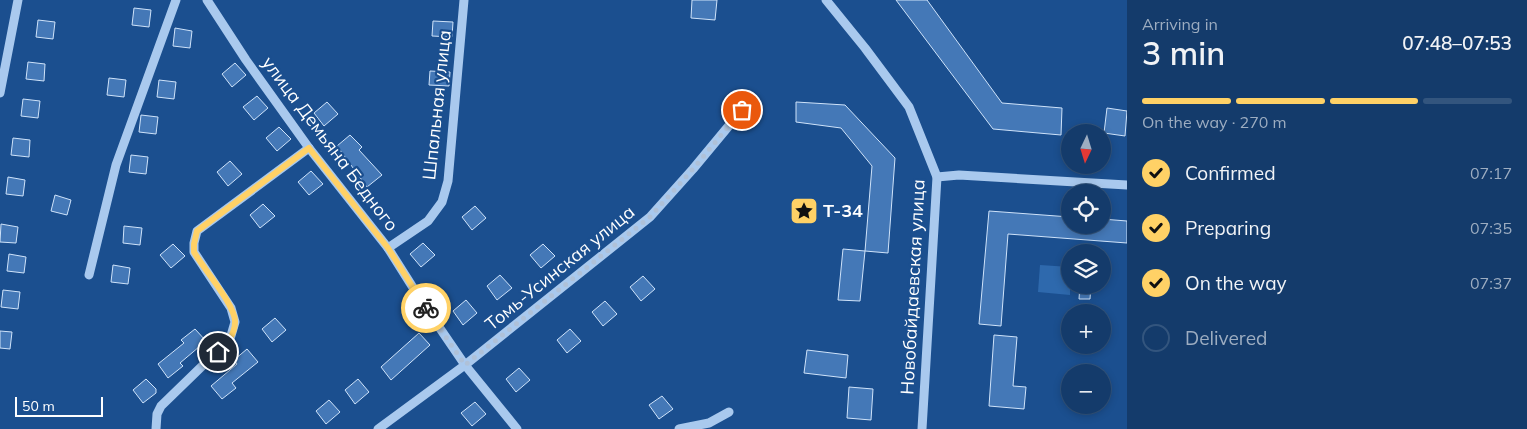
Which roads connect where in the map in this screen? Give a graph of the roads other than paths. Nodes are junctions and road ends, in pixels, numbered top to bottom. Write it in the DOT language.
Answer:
graph roads {
  1 [pos="18,0"];
  2 [pos="176,0"];
  3 [pos="206,0"];
  4 [pos="464,0"];
  5 [pos="826,0"];
  6 [pos="0,93"];
  7 [pos="742,110"];
  8 [pos="309,148"];
  9 [pos="937,177"];
  10 [pos="1127,185"];
  11 [pos="388,248"];
  12 [pos="89,275"];
  13 [pos="465,365"];
  14 [pos="729,412"];
  15 [pos="156,429"];
  16 [pos="378,429"];
  17 [pos="517,429"];
  18 [pos="679,429"];
  19 [pos="922,429"];
  1 -- 6 [label="street"];
  2 -- 12 [label="street"];
  3 -- 8 [label="street, улица Демьяна Бедного"];
  4 -- 11 [label="street, Шпальная улица"];
  5 -- 9 [label="street, Новобайдаевская улица"];
  7 -- 13 [label="street, Томь-Усинская улица"];
  8 -- 11 [label="street, улица Демьяна Бедного"];
  8 -- 15 [label="street"];
  9 -- 10 [label="street"];
  9 -- 19 [label="street, Новобайдаевская улица"];
  11 -- 13 [label="street, улица Демьяна Бедного"];
  13 -- 16 [label="street, Томь-Усинская улица"];
  13 -- 17 [label="street, улица Демьяна Бедного"];
  14 -- 18 [label="street"];
}
